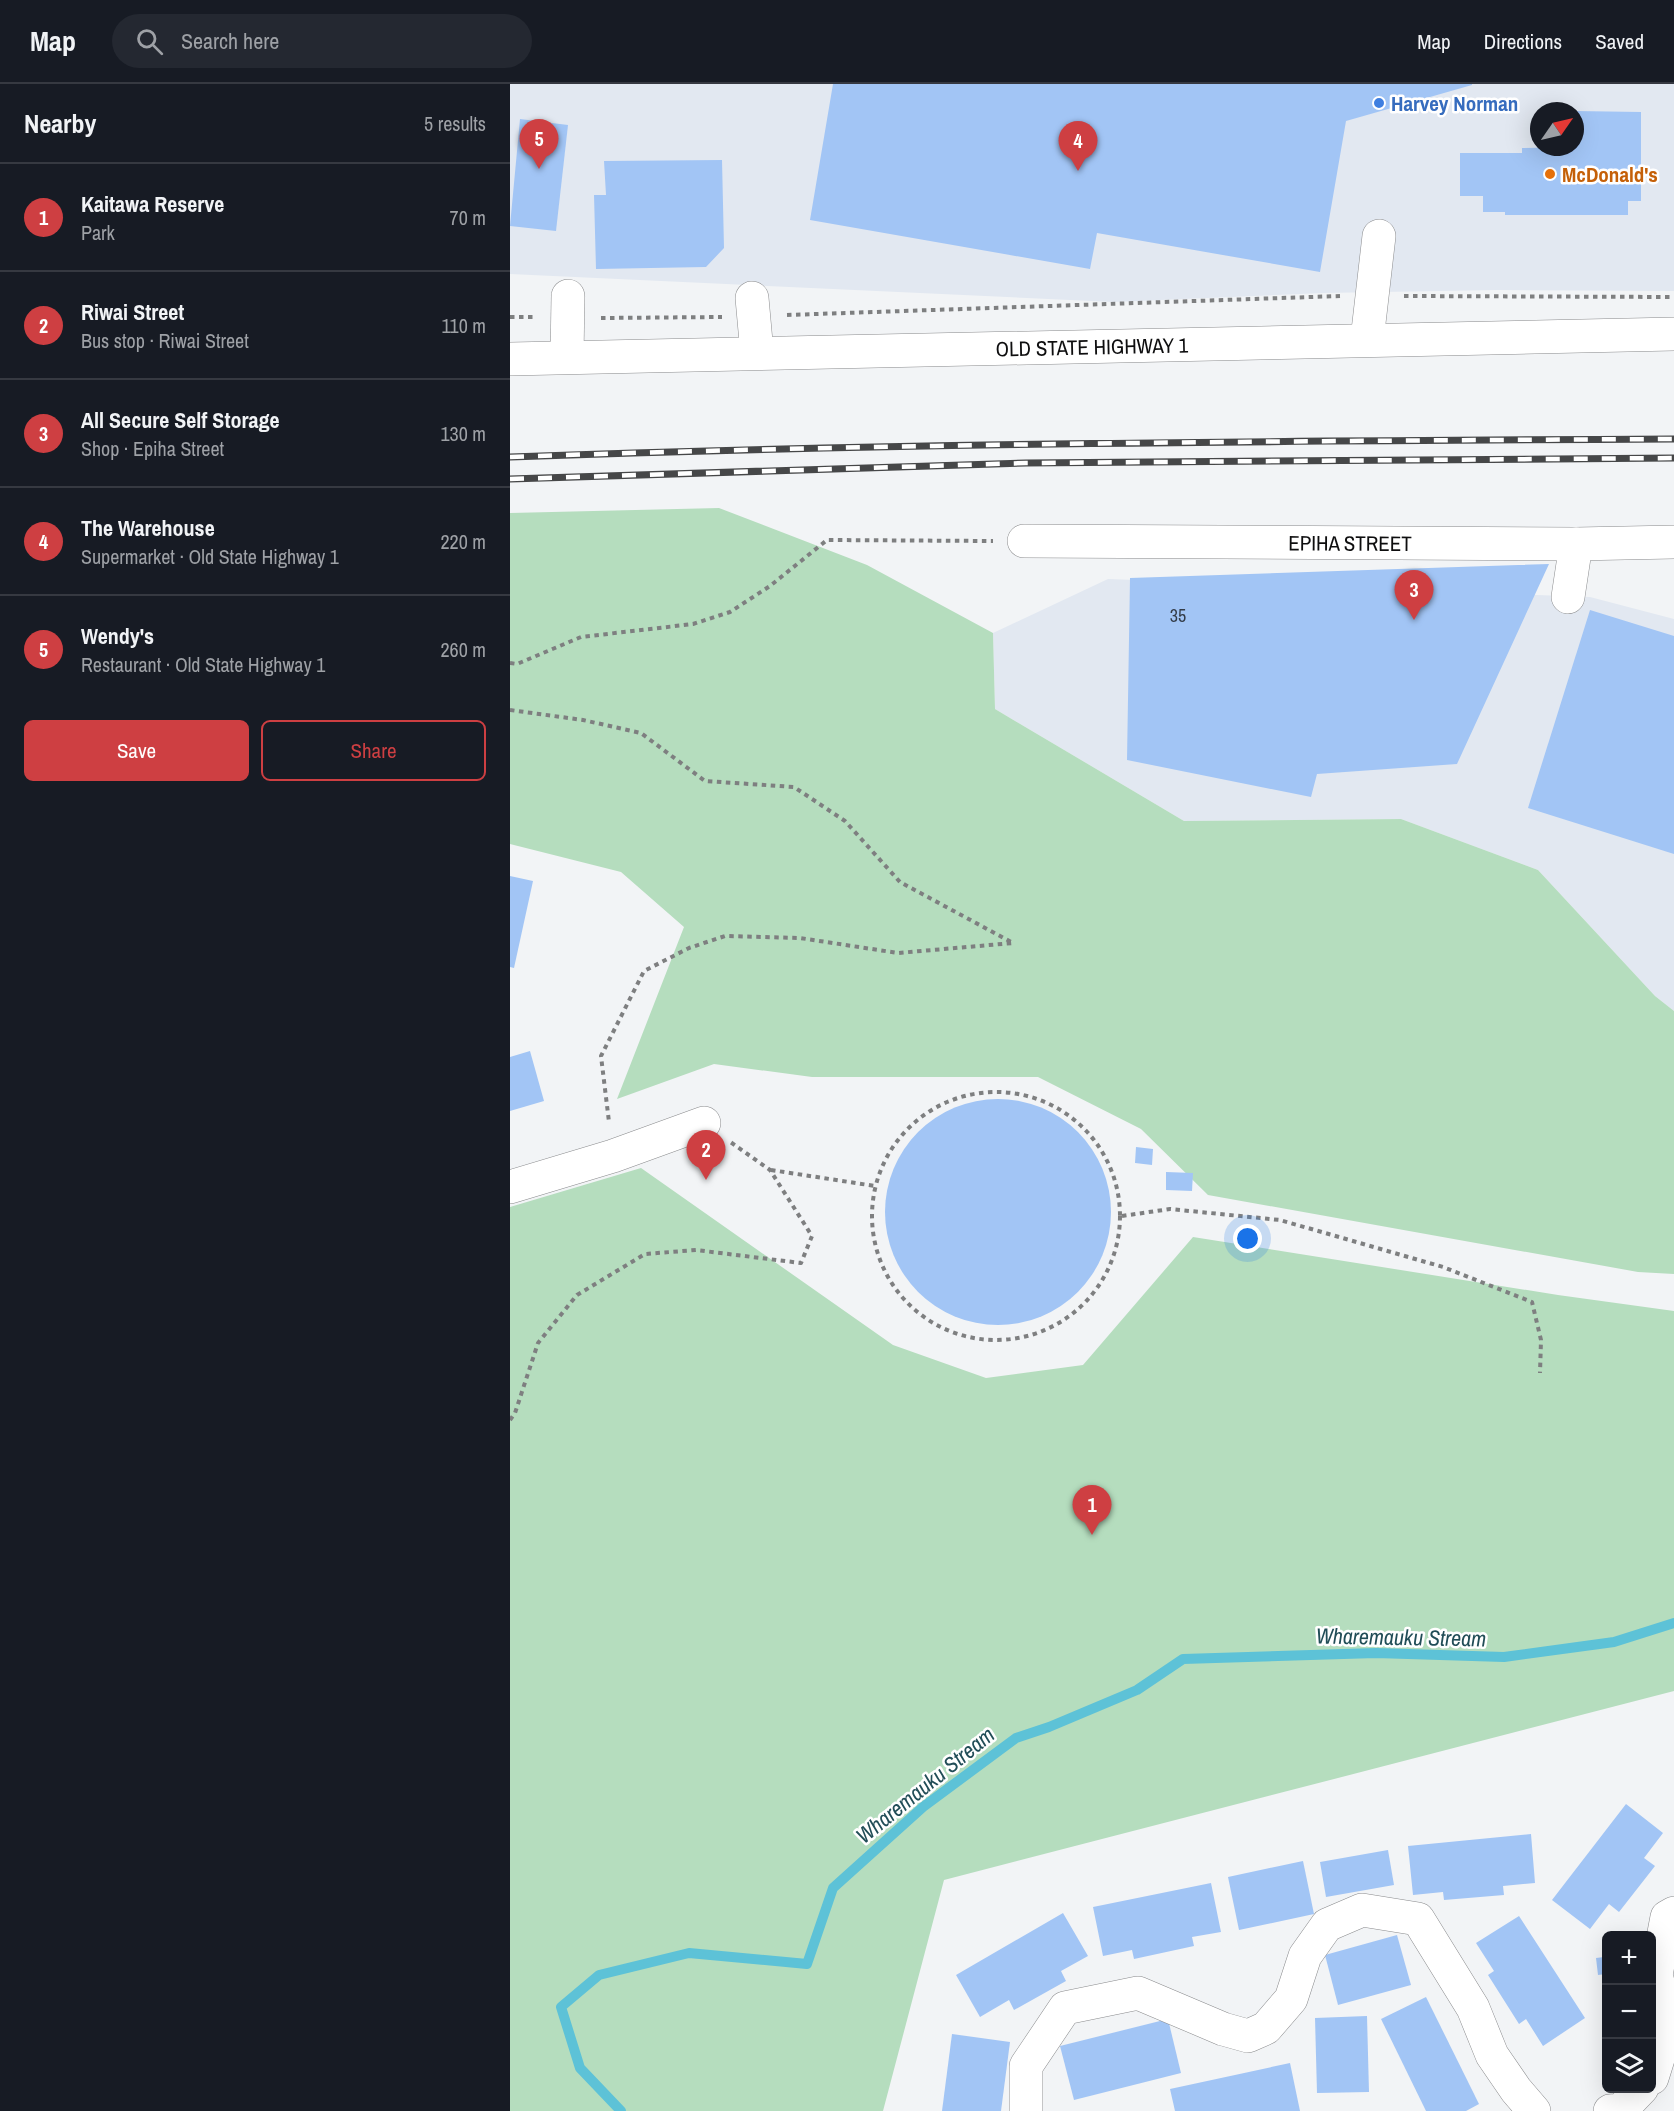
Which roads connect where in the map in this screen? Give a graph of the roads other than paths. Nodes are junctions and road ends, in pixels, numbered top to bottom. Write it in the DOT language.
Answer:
graph roads {
  1 [pos="1378,236"];
  2 [pos="568,307"];
  3 [pos="753,307"];
  4 [pos="1674,334"];
  5 [pos="1367,340"];
  6 [pos="757,353"];
  7 [pos="567,357"];
  8 [pos="510,359"];
  9 [pos="1024,541"];
  10 [pos="1674,542"];
  11 [pos="1576,544"];
  12 [pos="1568,597"];
  13 [pos="704,1123"];
  14 [pos="510,1187"];
  15 [pos="1674,1912"];
  16 [pos="1656,2064"];
  17 [pos="1637,2093"];
  18 [pos="1026,2111"];
  19 [pos="1534,2111"];
  20 [pos="1610,2111"];
  1 -- 5 [label="street"];
  2 -- 7 [label="street"];
  3 -- 6 [label="street"];
  4 -- 5 [label="street, OLD STATE HIGHWAY 1"];
  5 -- 6 [label="street, OLD STATE HIGHWAY 1"];
  6 -- 7 [label="street, OLD STATE HIGHWAY 1"];
  7 -- 8 [label="street, OLD STATE HIGHWAY 1"];
  9 -- 11 [label="street, EPIHA STREET"];
  10 -- 11 [label="street, EPIHA STREET"];
  11 -- 12 [label="street"];
  13 -- 14 [label="street"];
  15 -- 16 [label="street"];
  17 -- 20 [label="street"];
  18 -- 19 [label="street"];
}
